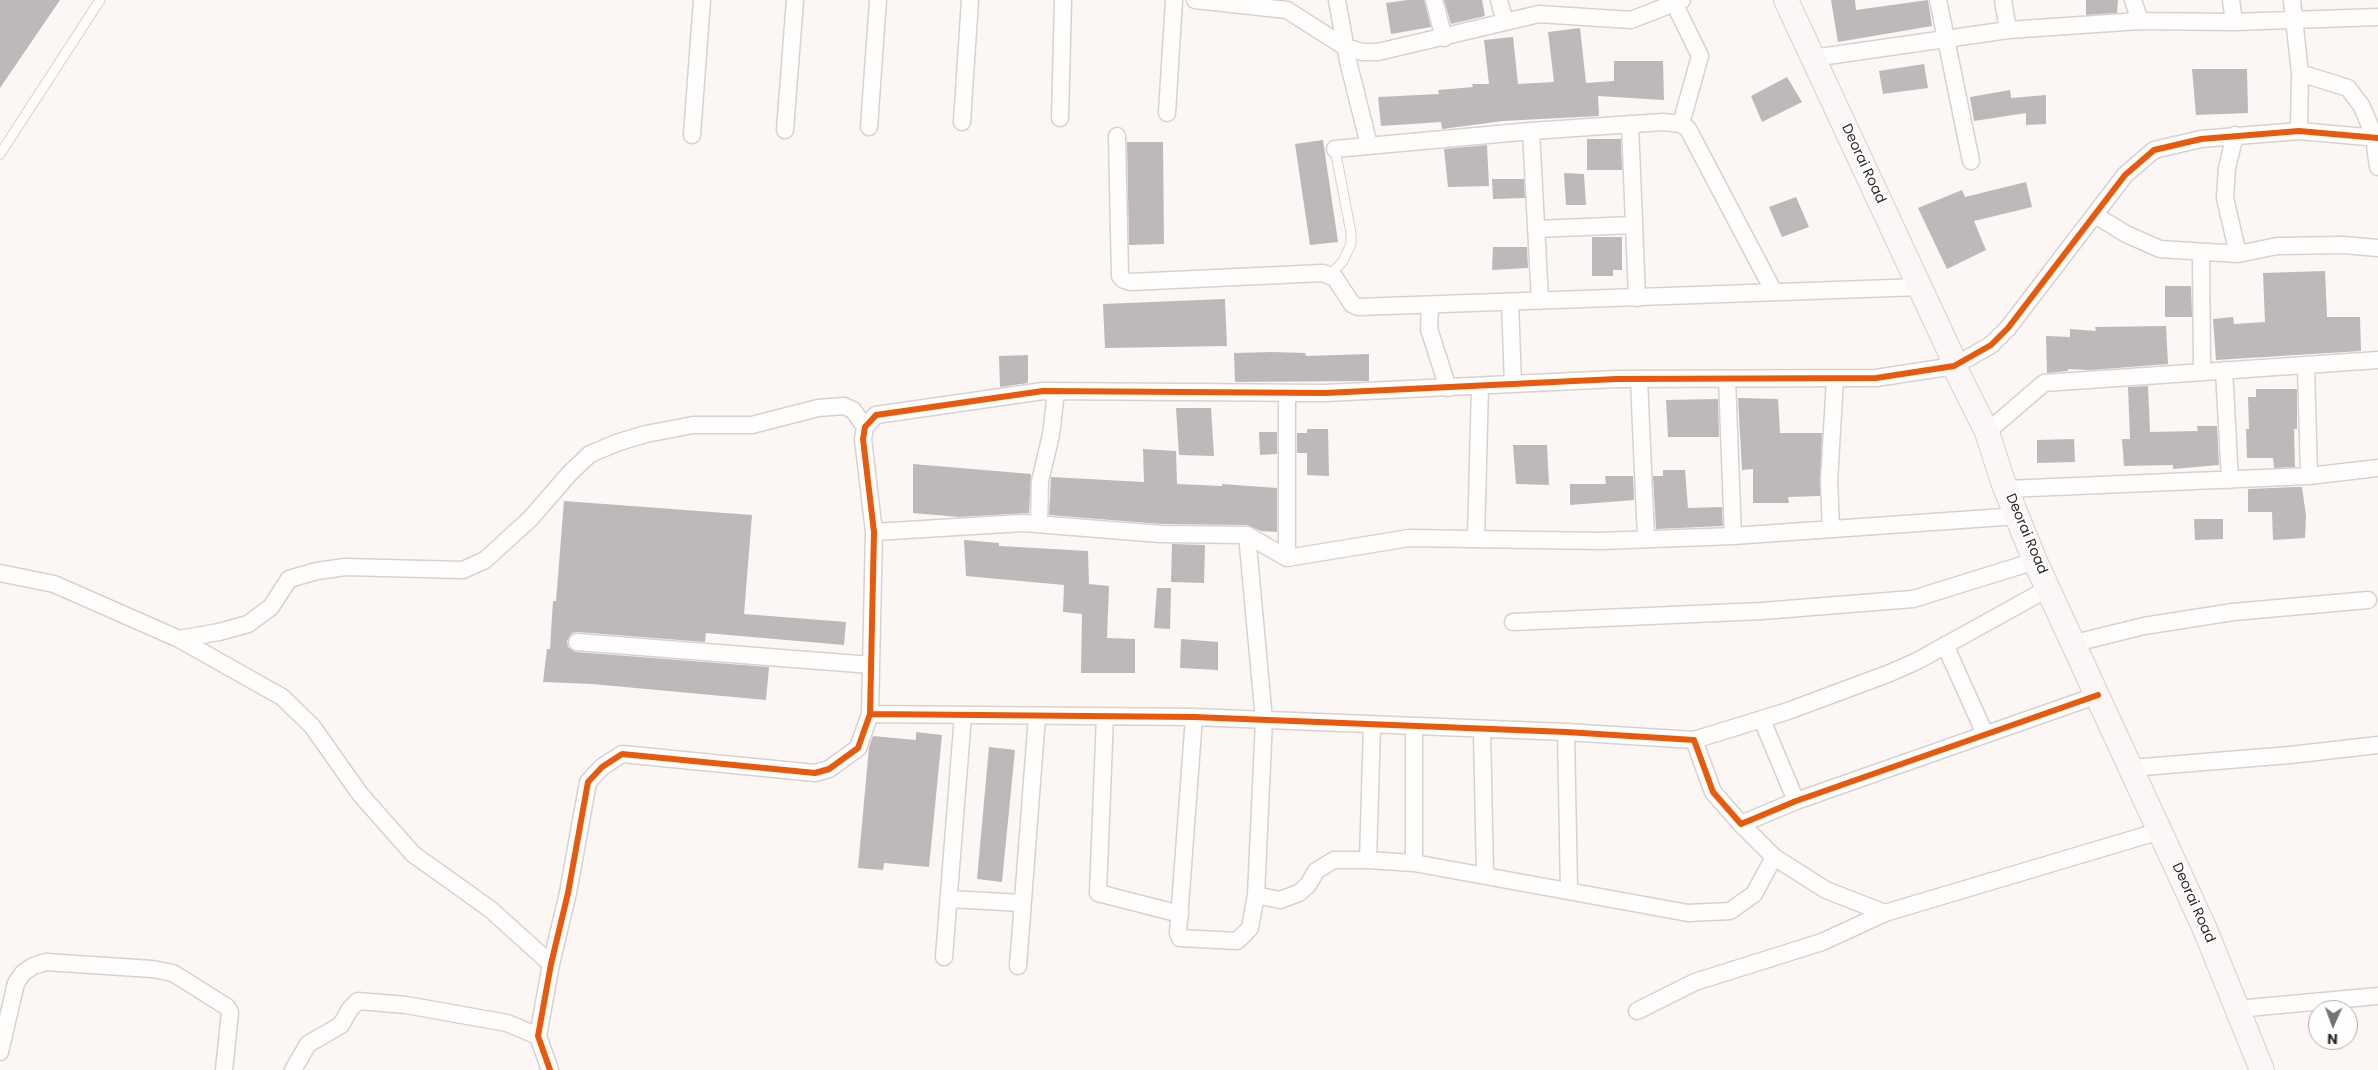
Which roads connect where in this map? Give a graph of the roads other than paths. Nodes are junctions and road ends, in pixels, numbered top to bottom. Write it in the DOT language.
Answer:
graph roads {
  1 [pos="100,0"];
  2 [pos="702,0"];
  3 [pos="795,0"];
  4 [pos="878,0"];
  5 [pos="970,0"];
  6 [pos="1063,0"];
  7 [pos="1174,0"];
  8 [pos="1195,0"];
  9 [pos="1337,0"];
  10 [pos="1434,0"];
  11 [pos="1498,0"];
  12 [pos="1786,0"];
  13 [pos="1938,0"];
  14 [pos="2002,0"];
  15 [pos="2133,0"];
  16 [pos="2231,0"];
  17 [pos="2292,0"];
  18 [pos="1240,2"];
  19 [pos="1678,2"];
  20 [pos="2378,17"];
  21 [pos="2295,19"];
  22 [pos="2140,21"];
  23 [pos="1505,22"];
  24 [pos="2234,22"];
  25 [pos="2008,30"];
  26 [pos="1444,38"];
  27 [pos="1946,40"];
  28 [pos="1345,47"];
  29 [pos="1813,58"];
  30 [pos="2300,73"];
  31 [pos="1167,114"];
  32 [pos="1060,118"];
  33 [pos="962,122"];
  34 [pos="1630,124"];
  35 [pos="1681,124"];
  36 [pos="869,126"];
  37 [pos="785,130"];
  38 [pos="1531,131"];
  39 [pos="2299,131"];
  40 [pos="692,135"];
  41 [pos="2235,135"];
  42 [pos="1117,136"];
  43 [pos="2376,138"];
  44 [pos="1369,145"];
  45 [pos="1335,149"];
  46 [pos="0,154"];
  47 [pos="1971,161"];
  48 [pos="2378,167"];
  49 [pos="2095,215"];
  50 [pos="1633,225"];
  51 [pos="1536,229"];
  52 [pos="2378,248"];
  53 [pos="2201,252"];
  54 [pos="2238,254"];
  55 [pos="1330,275"];
  56 [pos="1920,287"];
  57 [pos="1774,292"];
  58 [pos="1637,298"];
  59 [pos="1540,301"];
  60 [pos="1510,302"];
  61 [pos="1430,305"];
  62 [pos="2378,360"];
  63 [pos="2306,365"];
  64 [pos="1954,366"];
  65 [pos="2224,370"];
  66 [pos="2202,371"];
  67 [pos="1836,378"];
  68 [pos="1639,379"];
  69 [pos="1727,379"];
  70 [pos="1513,384"];
  71 [pos="1480,386"];
  72 [pos="1448,388"];
  73 [pos="1056,392"];
  74 [pos="1287,393"];
  75 [pos="865,427"];
  76 [pos="1987,432"];
  77 [pos="2378,468"];
  78 [pos="2309,476"];
  79 [pos="2230,480"];
  80 [pos="2007,489"];
  81 [pos="2018,516"];
  82 [pos="1039,524"];
  83 [pos="1831,529"];
  84 [pos="874,532"];
  85 [pos="1247,535"];
  86 [pos="1733,536"];
  87 [pos="1476,539"];
  88 [pos="1646,539"];
  89 [pos="1287,558"];
  90 [pos="2035,560"];
  91 [pos="0,573"];
  92 [pos="2049,588"];
  93 [pos="2368,600"];
  94 [pos="1513,622"];
  95 [pos="179,639"];
  96 [pos="577,642"];
  97 [pos="2075,643"];
  98 [pos="1945,645"];
  99 [pos="871,665"];
  100 [pos="2098,695"];
  101 [pos="870,714"];
  102 [pos="963,715"];
  103 [pos="1037,716"];
  104 [pos="1105,716"];
  105 [pos="1194,717"];
  106 [pos="1264,720"];
  107 [pos="1762,720"];
  108 [pos="1372,726"];
  109 [pos="1414,726"];
  110 [pos="1482,729"];
  111 [pos="1566,732"];
  112 [pos="1985,734"];
  113 [pos="1694,740"];
  114 [pos="2378,745"];
  115 [pos="2131,768"];
  116 [pos="1796,801"];
  117 [pos="1740,824"];
  118 [pos="2160,831"];
  119 [pos="1774,857"];
  120 [pos="1368,860"];
  121 [pos="1414,863"];
  122 [pos="1485,875"];
  123 [pos="1569,891"];
  124 [pos="1256,895"];
  125 [pos="949,899"];
  126 [pos="1022,902"];
  127 [pos="1885,913"];
  128 [pos="1180,914"];
  129 [pos="944,957"];
  130 [pos="551,964"];
  131 [pos="1018,966"];
  132 [pos="2378,996"];
  133 [pos="2237,1009"];
  134 [pos="1637,1011"];
  135 [pos="538,1036"];
  136 [pos="0,1052"];
  137 [pos="224,1070"];
  138 [pos="293,1070"];
  139 [pos="550,1070"];
  140 [pos="2262,1070"];
  1 -- 46 [label="lane"];
  2 -- 40 [label="street"];
  3 -- 37 [label="street"];
  4 -- 36 [label="street"];
  5 -- 33 [label="street"];
  6 -- 32 [label="street"];
  7 -- 31 [label="street"];
  8 -- 18 [label="street"];
  9 -- 28 [label="street"];
  10 -- 26 [label="street"];
  11 -- 23 [label="street"];
  12 -- 29 [label="street, Deorai Road"];
  13 -- 27 [label="street"];
  14 -- 25 [label="street"];
  15 -- 22 [label="street"];
  16 -- 24 [label="street"];
  17 -- 21 [label="street"];
  18 -- 28 [label="street"];
  19 -- 23 [label="street"];
  19 -- 35 [label="street"];
  20 -- 21 [label="street"];
  21 -- 24 [label="street"];
  21 -- 30 [label="street"];
  22 -- 24 [label="street"];
  22 -- 25 [label="street"];
  23 -- 26 [label="street"];
  25 -- 27 [label="street"];
  26 -- 28 [label="street"];
  27 -- 29 [label="street"];
  27 -- 47 [label="street"];
  28 -- 44 [label="street"];
  29 -- 56 [label="street, Deorai Road"];
  30 -- 39 [label="street"];
  30 -- 43 [label="street"];
  34 -- 35 [label="street"];
  34 -- 38 [label="street"];
  34 -- 50 [label="street"];
  35 -- 57 [label="street"];
  38 -- 44 [label="street"];
  38 -- 51 [label="street"];
  39 -- 41 [label="street"];
  39 -- 43 [label="street"];
  41 -- 49 [label="street"];
  41 -- 54 [label="street"];
  42 -- 55 [label="street"];
  43 -- 48 [label="street"];
  44 -- 45 [label="street"];
  45 -- 55 [label="lane"];
  49 -- 53 [label="street"];
  49 -- 64 [label="street"];
  50 -- 51 [label="street"];
  50 -- 58 [label="street"];
  51 -- 59 [label="street"];
  52 -- 54 [label="street"];
  53 -- 54 [label="street"];
  53 -- 66 [label="street"];
  55 -- 61 [label="street"];
  56 -- 57 [label="street"];
  56 -- 64 [label="street, Deorai Road"];
  57 -- 58 [label="street"];
  58 -- 59 [label="street"];
  59 -- 60 [label="street"];
  60 -- 61 [label="street"];
  60 -- 70 [label="street"];
  61 -- 72 [label="street"];
  62 -- 63 [label="street"];
  63 -- 65 [label="street"];
  63 -- 78 [label="street"];
  64 -- 67 [label="street"];
  64 -- 76 [label="street, Deorai Road"];
  65 -- 66 [label="street"];
  65 -- 79 [label="street"];
  66 -- 76 [label="street"];
  67 -- 69 [label="street"];
  67 -- 83 [label="street"];
  68 -- 69 [label="street"];
  68 -- 70 [label="street"];
  68 -- 88 [label="street"];
  69 -- 86 [label="street"];
  70 -- 71 [label="street"];
  71 -- 72 [label="street"];
  71 -- 87 [label="street"];
  72 -- 74 [label="street"];
  73 -- 74 [label="street"];
  73 -- 75 [label="street"];
  73 -- 82 [label="street"];
  74 -- 89 [label="street"];
  75 -- 84 [label="street"];
  75 -- 95 [label="street"];
  76 -- 80 [label="street, Deorai Road"];
  77 -- 78 [label="street"];
  78 -- 79 [label="street"];
  79 -- 80 [label="street"];
  80 -- 81 [label="street, Deorai Road"];
  81 -- 83 [label="street"];
  81 -- 90 [label="street, Deorai Road"];
  82 -- 84 [label="street"];
  82 -- 85 [label="street"];
  83 -- 86 [label="street"];
  84 -- 99 [label="street"];
  85 -- 89 [label="street"];
  85 -- 106 [label="street"];
  86 -- 88 [label="street"];
  87 -- 88 [label="street"];
  87 -- 89 [label="street"];
  90 -- 92 [label="street, Deorai Road"];
  90 -- 94 [label="street"];
  91 -- 95 [label="street"];
  92 -- 97 [label="street, Deorai Road"];
  92 -- 98 [label="street"];
  93 -- 97 [label="street"];
  95 -- 130 [label="street"];
  96 -- 99 [label="street"];
  97 -- 100 [label="street, Deorai Road"];
  98 -- 107 [label="street"];
  98 -- 112 [label="street"];
  99 -- 101 [label="street"];
  100 -- 112 [label="street"];
  100 -- 115 [label="street, Deorai Road"];
  101 -- 102 [label="street"];
  101 -- 130 [label="street"];
  102 -- 103 [label="street"];
  102 -- 125 [label="street"];
  103 -- 104 [label="street"];
  103 -- 126 [label="street"];
  104 -- 105 [label="street"];
  104 -- 128 [label="street"];
  105 -- 106 [label="street"];
  105 -- 128 [label="street"];
  106 -- 108 [label="street"];
  106 -- 124 [label="street"];
  107 -- 113 [label="street"];
  107 -- 116 [label="street"];
  108 -- 109 [label="street"];
  108 -- 120 [label="street"];
  109 -- 110 [label="street"];
  109 -- 121 [label="street"];
  110 -- 111 [label="street"];
  110 -- 122 [label="street"];
  111 -- 113 [label="street"];
  111 -- 123 [label="street"];
  112 -- 116 [label="street"];
  113 -- 117 [label="street"];
  114 -- 115 [label="street"];
  115 -- 118 [label="street, Deorai Road"];
  116 -- 117 [label="street"];
  117 -- 119 [label="street"];
  118 -- 127 [label="street"];
  118 -- 133 [label="street, Deorai Road"];
  119 -- 123 [label="street"];
  119 -- 127 [label="street"];
  120 -- 121 [label="street"];
  120 -- 124 [label="street"];
  121 -- 122 [label="street"];
  122 -- 123 [label="street"];
  124 -- 128 [label="street"];
  125 -- 126 [label="street"];
  125 -- 129 [label="street"];
  126 -- 131 [label="street"];
  127 -- 134 [label="street"];
  130 -- 135 [label="street"];
  132 -- 133 [label="street"];
  133 -- 140 [label="street, Deorai Road"];
  135 -- 138 [label="street"];
  135 -- 139 [label="street"];
  136 -- 137 [label="street"];
}
